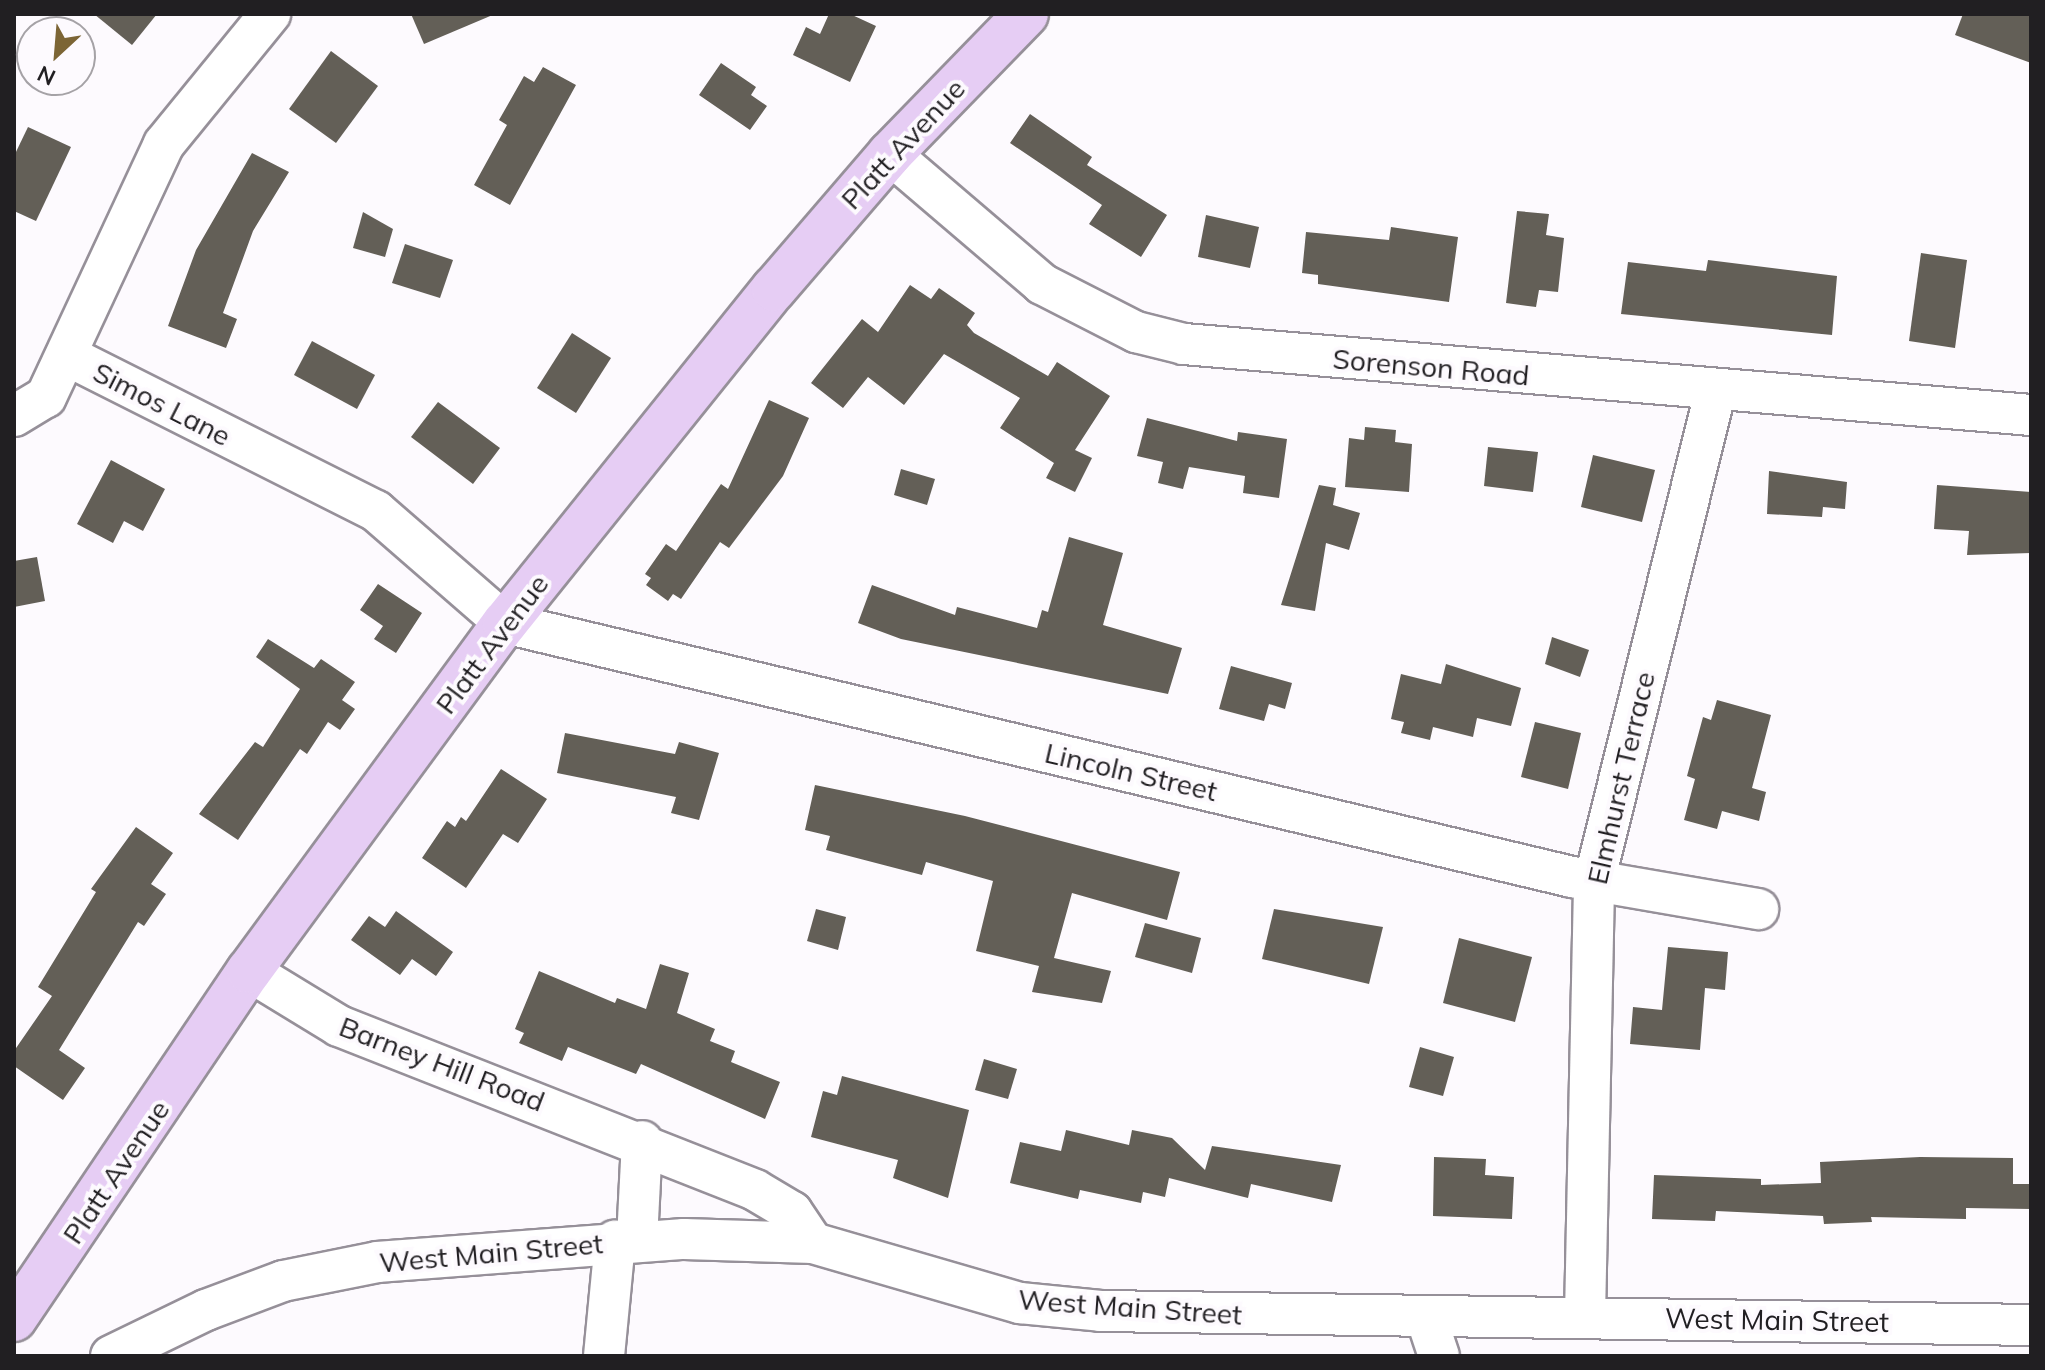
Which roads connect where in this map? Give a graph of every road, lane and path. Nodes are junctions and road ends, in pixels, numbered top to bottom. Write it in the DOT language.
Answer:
graph roads {
  1 [pos="270,14"];
  2 [pos="1026,14"];
  3 [pos="890,154"];
  4 [pos="68,356"];
  5 [pos="1715,393"];
  6 [pos="2031,415"];
  7 [pos="14,416"];
  8 [pos="505,623"];
  9 [pos="1594,882"];
  10 [pos="1758,909"];
  11 [pos="249,971"];
  12 [pos="642,1141"];
  13 [pos="626,1241"];
  14 [pos="813,1243"];
  15 [pos="1585,1316"];
  16 [pos="1426,1317"];
  17 [pos="14,1319"];
  18 [pos="2031,1325"];
  19 [pos="111,1356"];
  20 [pos="604,1356"];
  21 [pos="1439,1356"];
  1 -- 4 [label="street, Simos Lane"];
  2 -- 3 [label="main road, Platt Avenue"];
  3 -- 5 [label="street, Sorenson Road"];
  3 -- 8 [label="main road, Platt Avenue"];
  4 -- 7 [label="street"];
  4 -- 8 [label="street, Simos Lane"];
  5 -- 6 [label="street, Sorenson Road"];
  5 -- 9 [label="street, Elmhurst Terrace"];
  8 -- 9 [label="street, Lincoln Street"];
  8 -- 11 [label="main road, Platt Avenue"];
  9 -- 10 [label="street, Lincoln Street"];
  9 -- 15 [label="street, Elmhurst Terrace"];
  11 -- 12 [label="street, Barney Hill Road"];
  11 -- 17 [label="main road, Platt Avenue"];
  12 -- 13 [label="street"];
  12 -- 14 [label="street, Barney Hill Road"];
  13 -- 14 [label="street, West Main Street"];
  13 -- 19 [label="street, West Main Street"];
  13 -- 20 [label="street"];
  14 -- 16 [label="street, West Main Street"];
  15 -- 16 [label="street, West Main Street"];
  15 -- 18 [label="street, West Main Street"];
  16 -- 21 [label="street"];
}
